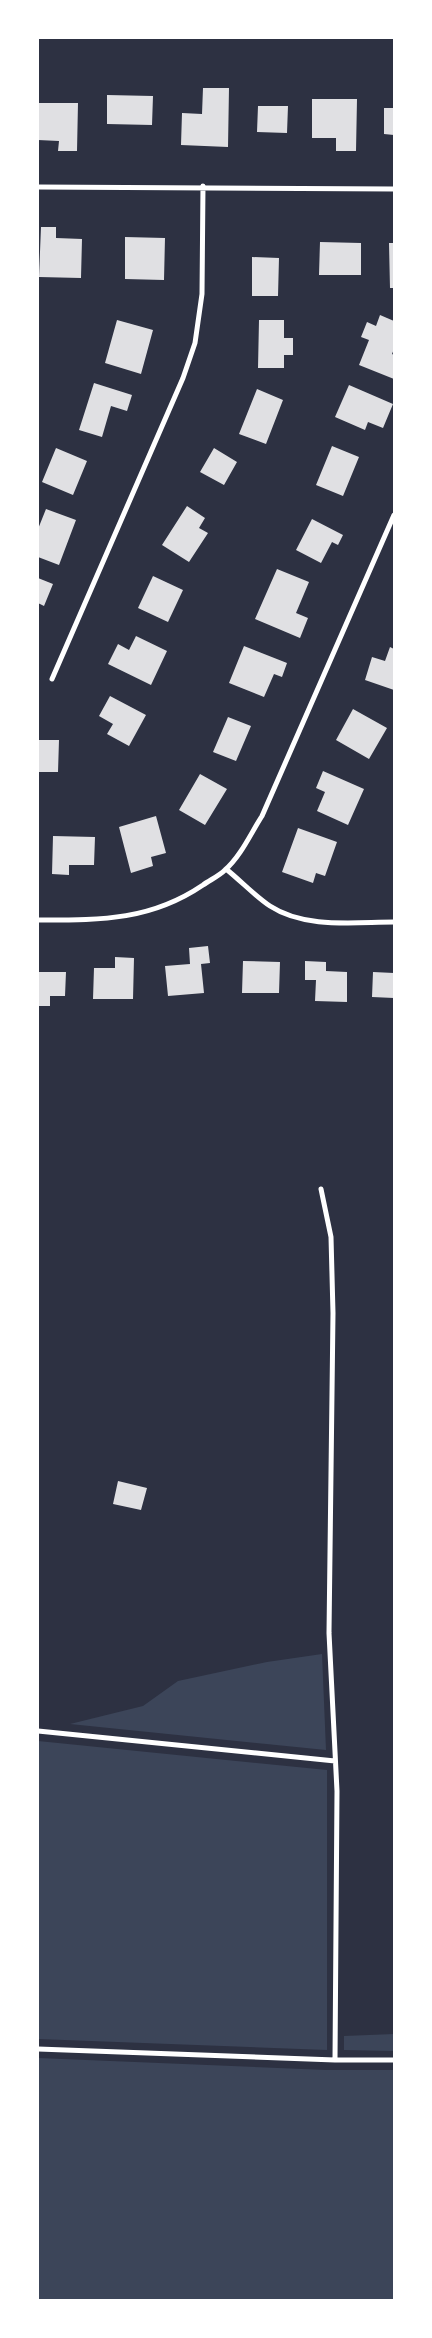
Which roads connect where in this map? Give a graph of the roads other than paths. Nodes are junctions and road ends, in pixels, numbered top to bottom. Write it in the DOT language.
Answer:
graph roads {
  1 [pos="203,186"];
  2 [pos="38,187"];
  3 [pos="394,189"];
  4 [pos="394,515"];
  5 [pos="52,679"];
  6 [pos="226,869"];
  7 [pos="38,920"];
  8 [pos="394,922"];
  9 [pos="321,1189"];
  10 [pos="38,1731"];
  11 [pos="335,1761"];
  12 [pos="38,2049"];
  13 [pos="335,2060"];
  14 [pos="394,2060"];
  1 -- 2 [label="street"];
  1 -- 3 [label="street"];
  1 -- 5 [label="street"];
  4 -- 6 [label="street"];
  6 -- 7 [label="street"];
  6 -- 8 [label="street"];
  9 -- 11 [label="street"];
  10 -- 11 [label="street"];
  11 -- 13 [label="street"];
  12 -- 13 [label="street"];
  13 -- 14 [label="street"];
}
